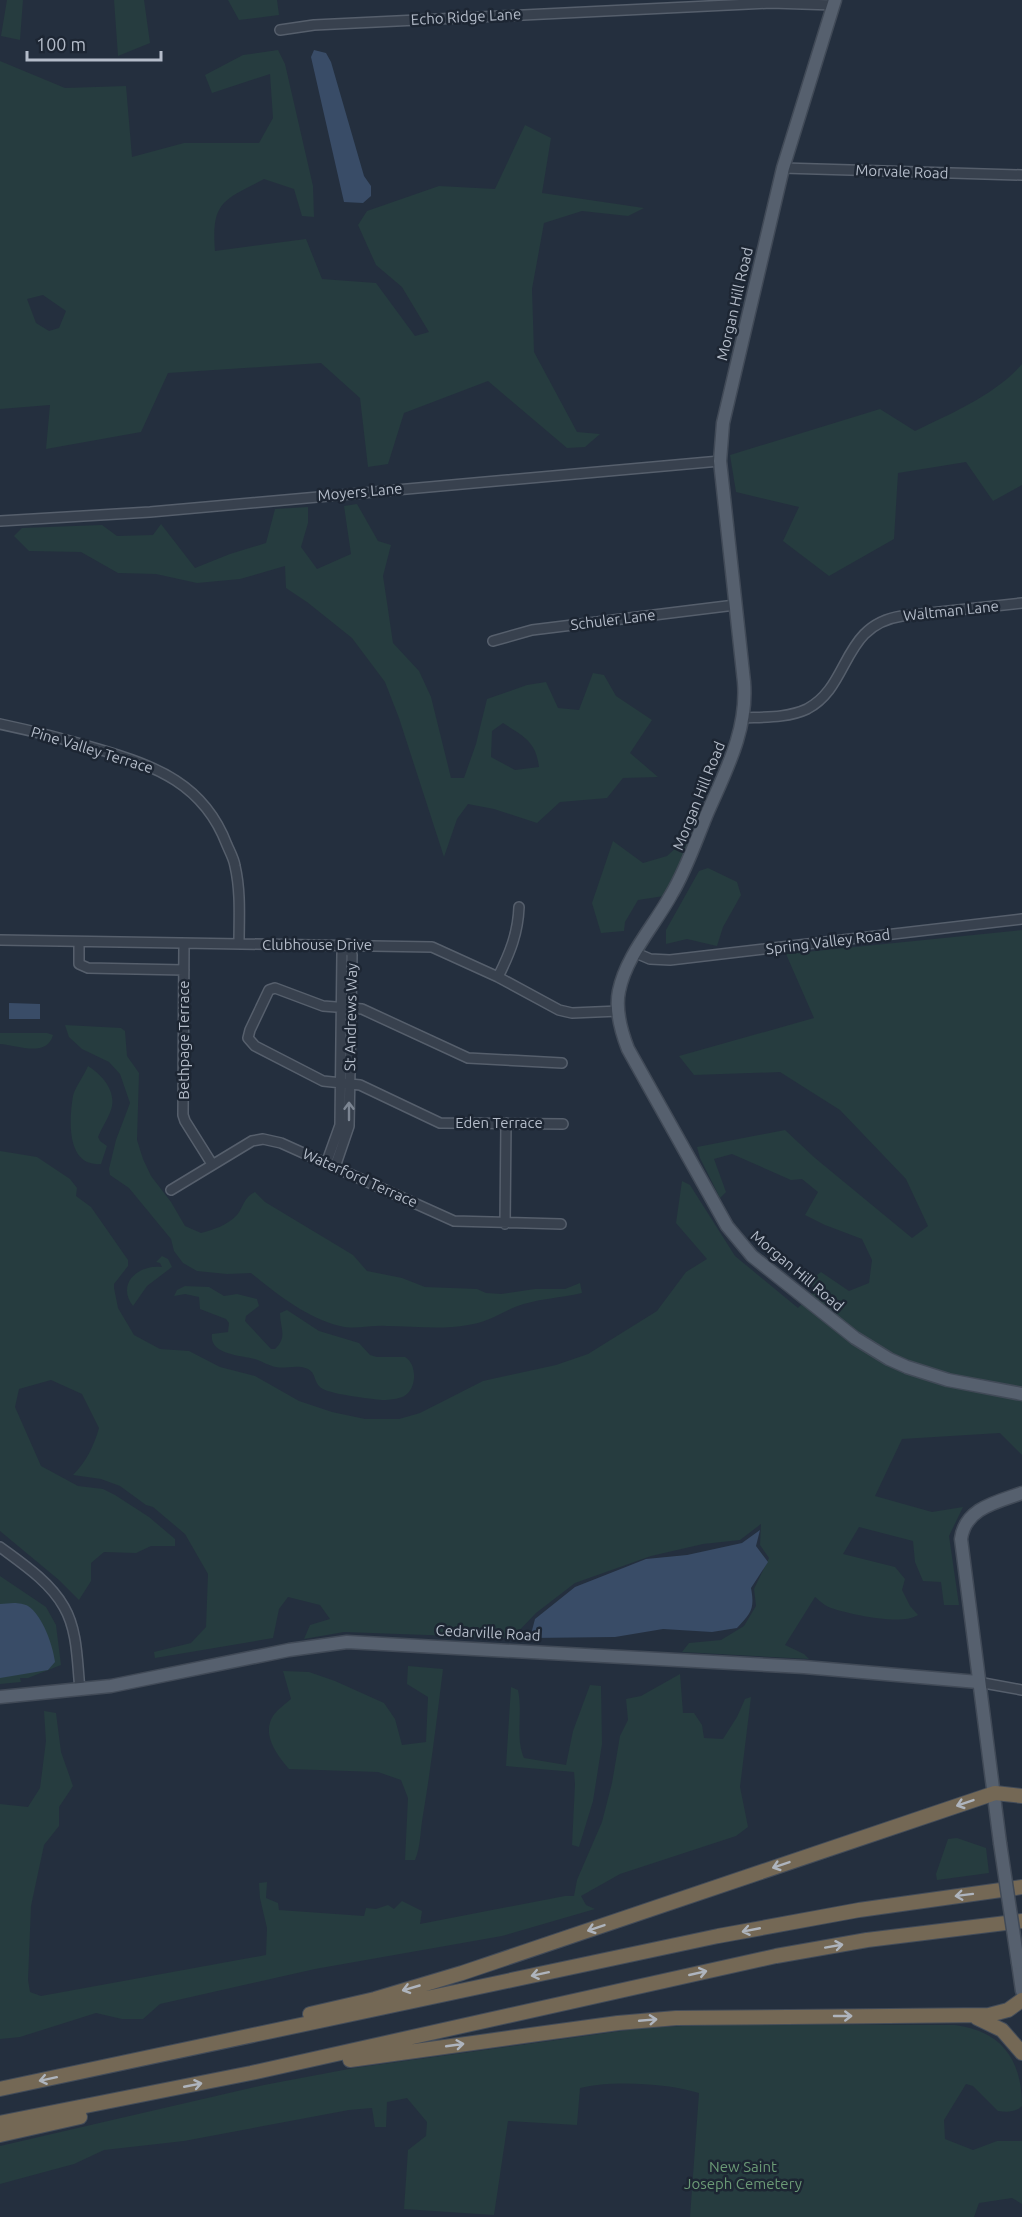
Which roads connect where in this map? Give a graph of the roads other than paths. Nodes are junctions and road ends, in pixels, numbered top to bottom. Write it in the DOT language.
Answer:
graph roads {
  1 [pos="771,2"];
  2 [pos="834,2"];
  3 [pos="280,30"];
  4 [pos="783,168"];
  5 [pos="1022,175"];
  6 [pos="720,461"];
  7 [pos="0,521"];
  8 [pos="1022,603"];
  9 [pos="735,605"];
  10 [pos="493,641"];
  11 [pos="743,718"];
  12 [pos="0,724"];
  13 [pos="519,907"];
  14 [pos="1022,919"];
  15 [pos="0,940"];
  16 [pos="79,943"];
  17 [pos="184,944"];
  18 [pos="239,944"];
  19 [pos="348,944"];
  20 [pos="636,953"];
  21 [pos="184,970"];
  22 [pos="498,977"];
  23 [pos="346,1008"];
  24 [pos="619,1011"];
  25 [pos="562,1063"];
  26 [pos="345,1084"];
  27 [pos="506,1123"];
  28 [pos="563,1124"];
  29 [pos="212,1164"];
  30 [pos="331,1165"];
  31 [pos="171,1190"];
  32 [pos="505,1224"];
  33 [pos="561,1224"];
  34 [pos="1022,1394"];
  35 [pos="1022,1494"];
  36 [pos="0,1547"];
  37 [pos="978,1682"];
  38 [pos="80,1689"];
  39 [pos="1022,1690"];
  40 [pos="0,1697"];
  41 [pos="995,1792"];
  42 [pos="1022,1796"];
  43 [pos="1022,1887"];
  44 [pos="1022,1922"];
  45 [pos="1022,1991"];
  46 [pos="1022,2000"];
  47 [pos="966,2016"];
  48 [pos="1022,2053"];
  49 [pos="95,2069"];
  50 [pos="251,2073"];
  51 [pos="0,2089"];
  52 [pos="135,2096"];
  53 [pos="0,2123"];
  54 [pos="0,2135"];
  1 -- 2 [label="street, Echo Ridge Lane"];
  1 -- 3 [label="street, Echo Ridge Lane"];
  2 -- 4 [label="main road, Morgan Hill Road"];
  4 -- 5 [label="street, Morvale Road"];
  4 -- 6 [label="main road, Morgan Hill Road"];
  6 -- 7 [label="street, Moyers Lane"];
  6 -- 9 [label="main road, Morgan Hill Road"];
  8 -- 11 [label="street, Waltman Lane"];
  9 -- 10 [label="street, Schuler Lane"];
  9 -- 11 [label="main road, Morgan Hill Road"];
  11 -- 20 [label="main road, Morgan Hill Road"];
  12 -- 18 [label="street, Pine Valley Terrace"];
  13 -- 22 [label="street"];
  14 -- 20 [label="street, Spring Valley Road"];
  15 -- 16 [label="street, Clubhouse Drive"];
  16 -- 17 [label="street, Clubhouse Drive"];
  16 -- 21 [label="street"];
  17 -- 18 [label="street, Clubhouse Drive"];
  17 -- 21 [label="street, Bethpage Terrace"];
  18 -- 19 [label="street, Clubhouse Drive"];
  19 -- 22 [label="street, Clubhouse Drive"];
  19 -- 23 [label="street, St Andrews Way"];
  20 -- 24 [label="main road, Morgan Hill Road"];
  21 -- 29 [label="street, Bethpage Terrace"];
  22 -- 24 [label="street, Clubhouse Drive"];
  23 -- 25 [label="street"];
  23 -- 26 [label="street, St Andrews Way"];
  23 -- 26 [label="street, Eden Terrace"];
  24 -- 34 [label="main road, Morgan Hill Road"];
  26 -- 27 [label="street, Eden Terrace"];
  26 -- 30 [label="street, St Andrews Way"];
  27 -- 28 [label="street, Eden Terrace"];
  27 -- 32 [label="street"];
  29 -- 30 [label="street, Waterford Terrace"];
  29 -- 31 [label="street, Waterford Terrace"];
  30 -- 32 [label="street, Waterford Terrace"];
  32 -- 33 [label="street, Waterford Terrace"];
  35 -- 37 [label="main road"];
  36 -- 38 [label="street"];
  37 -- 38 [label="main road, Cedarville Road"];
  37 -- 39 [label="street"];
  37 -- 41 [label="main road"];
  38 -- 40 [label="main road, Cedarville Road"];
  41 -- 42 [label="highway"];
  41 -- 45 [label="main road, bridge"];
  41 -- 49 [label="highway, one-way"];
  43 -- 49 [label="highway, one-way"];
  50 -- 44 [label="highway, one-way"];
  46 -- 47 [label="highway"];
  47 -- 48 [label="highway"];
  50 -- 47 [label="highway, one-way"];
  49 -- 51 [label="highway, one-way"];
  52 -- 50 [label="highway, one-way"];
  52 -- 53 [label="highway"];
  52 -- 54 [label="highway"];
}
